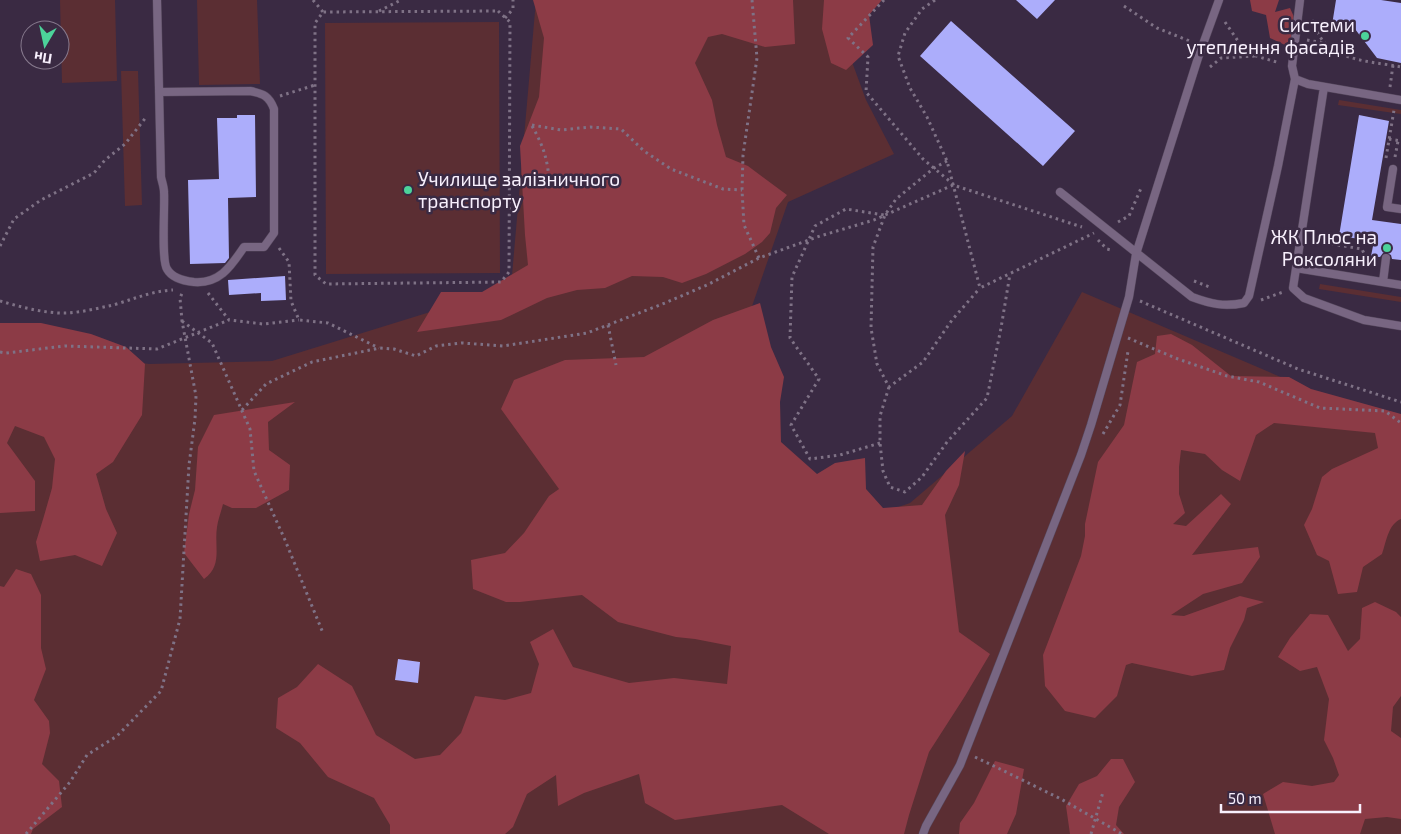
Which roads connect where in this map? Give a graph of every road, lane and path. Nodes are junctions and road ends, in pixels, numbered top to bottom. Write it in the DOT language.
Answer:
graph roads {
  1 [pos="158,0"];
  2 [pos="313,0"];
  3 [pos="401,0"];
  4 [pos="514,0"];
  5 [pos="752,0"];
  6 [pos="884,0"];
  7 [pos="935,0"];
  8 [pos="1219,0"];
  9 [pos="1300,0"];
  10 [pos="1124,6"];
  11 [pos="1216,10"];
  12 [pos="323,12"];
  13 [pos="377,12"];
  14 [pos="505,18"];
  15 [pos="1312,20"];
  16 [pos="1306,40"];
  17 [pos="1325,44"];
  18 [pos="1202,46"];
  19 [pos="1256,56"];
  20 [pos="1393,65"];
  21 [pos="1292,66"];
  22 [pos="1401,67"];
  23 [pos="1295,79"];
  24 [pos="1190,82"];
  25 [pos="315,85"];
  26 [pos="1324,87"];
  27 [pos="159,96"];
  28 [pos="1388,98"];
  29 [pos="270,100"];
  30 [pos="1401,100"];
  31 [pos="1394,107"];
  32 [pos="1401,141"];
  33 [pos="947,161"];
  34 [pos="934,168"];
  35 [pos="1393,169"];
  36 [pos="1145,180"];
  37 [pos="550,185"];
  38 [pos="953,185"];
  39 [pos="742,190"];
  40 [pos="1060,192"];
  41 [pos="1401,209"];
  42 [pos="885,215"];
  43 [pos="1105,228"];
  44 [pos="1314,232"];
  45 [pos="1092,234"];
  46 [pos="271,238"];
  47 [pos="0,246"];
  48 [pos="1136,253"];
  49 [pos="759,258"];
  50 [pos="1386,258"];
  51 [pos="1296,268"];
  52 [pos="1384,273"];
  53 [pos="1010,274"];
  54 [pos="1186,277"];
  55 [pos="204,282"];
  56 [pos="1383,282"];
  57 [pos="1401,285"];
  58 [pos="980,288"];
  59 [pos="1293,288"];
  60 [pos="1219,292"];
  61 [pos="1129,297"];
  62 [pos="1246,300"];
  63 [pos="0,301"];
  64 [pos="229,320"];
  65 [pos="299,320"];
  66 [pos="182,321"];
  67 [pos="608,325"];
  68 [pos="1401,326"];
  69 [pos="198,333"];
  70 [pos="1117,334"];
  71 [pos="185,337"];
  72 [pos="380,348"];
  73 [pos="0,352"];
  74 [pos="616,365"];
  75 [pos="889,387"];
  76 [pos="1401,402"];
  77 [pos="242,410"];
  78 [pos="1401,423"];
  79 [pos="880,443"];
  80 [pos="323,633"];
  81 [pos="965,753"];
  82 [pos="1103,792"];
  83 [pos="1095,819"];
  84 [pos="26,834"];
  85 [pos="923,834"];
  86 [pos="1091,834"];
  87 [pos="1122,834"];
  1 -- 27 [label="lane"];
  2 -- 12 [label="path"];
  3 -- 13 [label="path"];
  4 -- 14 [label="path"];
  5 -- 39 [label="path"];
  6 -- 34 [label="path"];
  7 -- 33 [label="path"];
  8 -- 11 [label="lane"];
  9 -- 21 [label="lane"];
  10 -- 18 [label="path"];
  11 -- 18 [label="lane"];
  11 -- 19 [label="path"];
  12 -- 13 [label="path"];
  12 -- 25 [label="path"];
  13 -- 14 [label="path"];
  14 -- 25 [label="path"];
  15 -- 17 [label="path"];
  16 -- 17 [label="path"];
  17 -- 20 [label="path"];
  18 -- 24 [label="lane"];
  19 -- 21 [label="path"];
  19 -- 24 [label="path"];
  20 -- 22 [label="path"];
  20 -- 28 [label="path"];
  21 -- 23 [label="lane"];
  23 -- 26 [label="lane"];
  23 -- 62 [label="lane"];
  24 -- 48 [label="lane"];
  25 -- 29 [label="path"];
  26 -- 28 [label="lane"];
  26 -- 51 [label="lane"];
  27 -- 29 [label="lane"];
  27 -- 47 [label="path"];
  27 -- 55 [label="lane"];
  28 -- 30 [label="lane"];
  29 -- 46 [label="lane"];
  31 -- 32 [label="path"];
  33 -- 34 [label="path"];
  33 -- 38 [label="path"];
  34 -- 38 [label="path"];
  34 -- 42 [label="path"];
  35 -- 41 [label="lane"];
  36 -- 43 [label="path"];
  37 -- 39 [label="path"];
  38 -- 42 [label="path"];
  38 -- 45 [label="path"];
  38 -- 58 [label="path"];
  39 -- 49 [label="path"];
  40 -- 43 [label="lane"];
  42 -- 49 [label="path"];
  42 -- 75 [label="path"];
  42 -- 79 [label="path"];
  43 -- 45 [label="path"];
  43 -- 48 [label="lane"];
  44 -- 52 [label="path"];
  45 -- 48 [label="path"];
  45 -- 53 [label="path"];
  46 -- 55 [label="lane"];
  46 -- 65 [label="path"];
  48 -- 61 [label="lane"];
  48 -- 62 [label="lane"];
  49 -- 67 [label="path"];
  50 -- 52 [label="lane"];
  51 -- 56 [label="lane"];
  51 -- 59 [label="lane"];
  52 -- 56 [label="lane"];
  53 -- 58 [label="path"];
  53 -- 79 [label="path"];
  54 -- 60 [label="path"];
  55 -- 64 [label="path"];
  56 -- 57 [label="lane"];
  58 -- 75 [label="path"];
  59 -- 62 [label="path"];
  59 -- 68 [label="lane"];
  61 -- 70 [label="lane"];
  61 -- 76 [label="path"];
  63 -- 66 [label="path"];
  64 -- 65 [label="path"];
  64 -- 69 [label="path"];
  65 -- 72 [label="path"];
  66 -- 69 [label="path"];
  66 -- 71 [label="path"];
  67 -- 72 [label="path"];
  67 -- 74 [label="path"];
  69 -- 71 [label="path"];
  69 -- 77 [label="path"];
  70 -- 78 [label="path"];
  70 -- 81 [label="lane"];
  71 -- 73 [label="path"];
  71 -- 84 [label="path"];
  72 -- 77 [label="path"];
  75 -- 79 [label="path"];
  77 -- 80 [label="path"];
  81 -- 83 [label="path"];
  81 -- 85 [label="lane"];
  82 -- 83 [label="path"];
  83 -- 86 [label="path"];
  83 -- 87 [label="path"];
}
